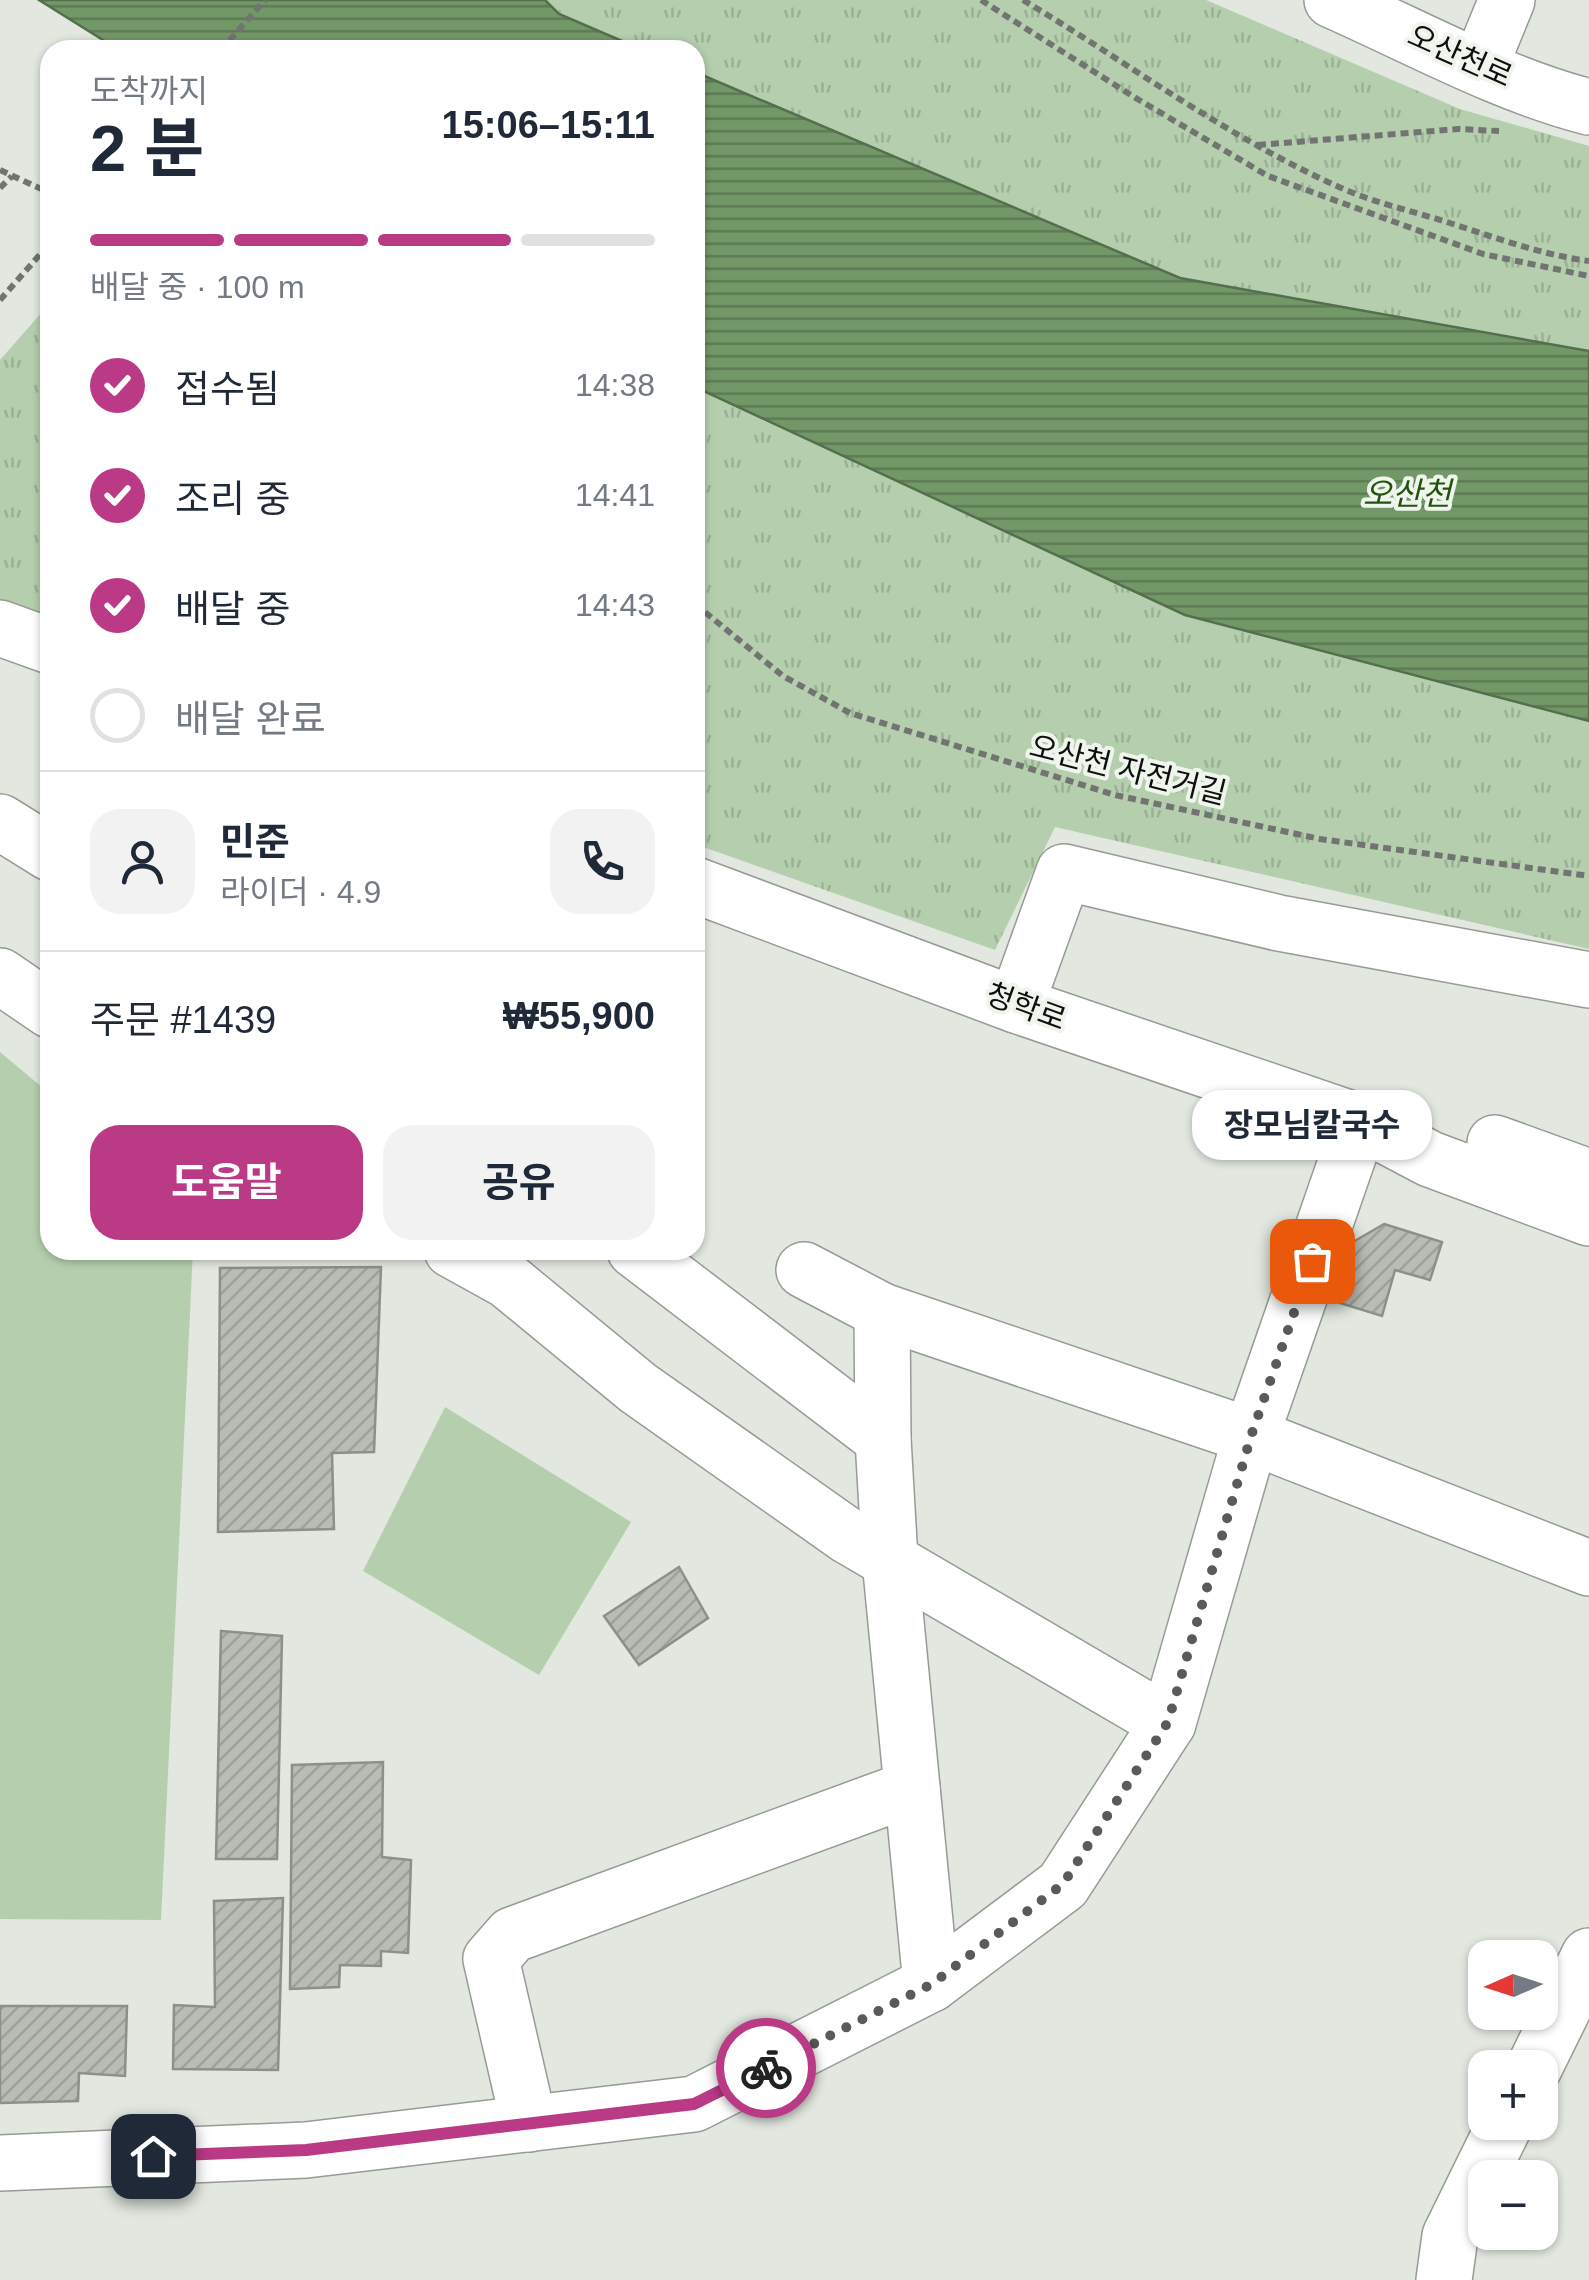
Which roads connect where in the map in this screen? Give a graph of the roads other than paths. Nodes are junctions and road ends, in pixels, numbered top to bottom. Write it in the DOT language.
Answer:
graph roads {
  1 [pos="1332,0"];
  2 [pos="1507,0"];
  3 [pos="1480,66"];
  4 [pos="1577,104"];
  5 [pos="0,628"];
  6 [pos="40,642"];
  7 [pos="0,822"];
  8 [pos="40,847"];
  9 [pos="705,888"];
  10 [pos="0,976"];
  11 [pos="1589,980"];
  12 [pos="40,1003"];
  13 [pos="1016,1006"];
  14 [pos="1360,1122"];
  15 [pos="1589,1177"];
  16 [pos="1589,1218"];
  17 [pos="470,1260"];
  18 [pos="648,1260"];
  19 [pos="804,1270"];
  20 [pos="882,1311"];
  21 [pos="1251,1436"];
  22 [pos="883,1439"];
  23 [pos="890,1560"];
  24 [pos="1589,1568"];
  25 [pos="1168,1722"];
  26 [pos="912,1788"];
  27 [pos="1589,1956"];
  28 [pos="932,1984"];
  29 [pos="1543,2050"];
  30 [pos="530,2124"];
  31 [pos="1497,2140"];
  32 [pos="0,2163"];
  33 [pos="1444,2280"];
  1 -- 3 [label="street, 오산천로"];
  2 -- 3 [label="street"];
  3 -- 4 [label="street, 오산천로"];
  5 -- 6 [label="street"];
  7 -- 8 [label="street"];
  9 -- 13 [label="street, 청학로"];
  10 -- 12 [label="street"];
  11 -- 13 [label="street"];
  13 -- 14 [label="street, 청학로"];
  14 -- 15 [label="street, 청학로"];
  14 -- 16 [label="street, 청학로"];
  14 -- 21 [label="street"];
  17 -- 23 [label="street"];
  18 -- 22 [label="street"];
  19 -- 20 [label="street"];
  20 -- 21 [label="street"];
  20 -- 22 [label="street"];
  21 -- 24 [label="street"];
  21 -- 25 [label="street"];
  22 -- 23 [label="street"];
  23 -- 25 [label="street"];
  23 -- 26 [label="street"];
  25 -- 28 [label="street"];
  26 -- 28 [label="street"];
  26 -- 30 [label="street"];
  27 -- 29 [label="street"];
  28 -- 30 [label="street"];
  30 -- 32 [label="street"];
  31 -- 33 [label="street"];
}
